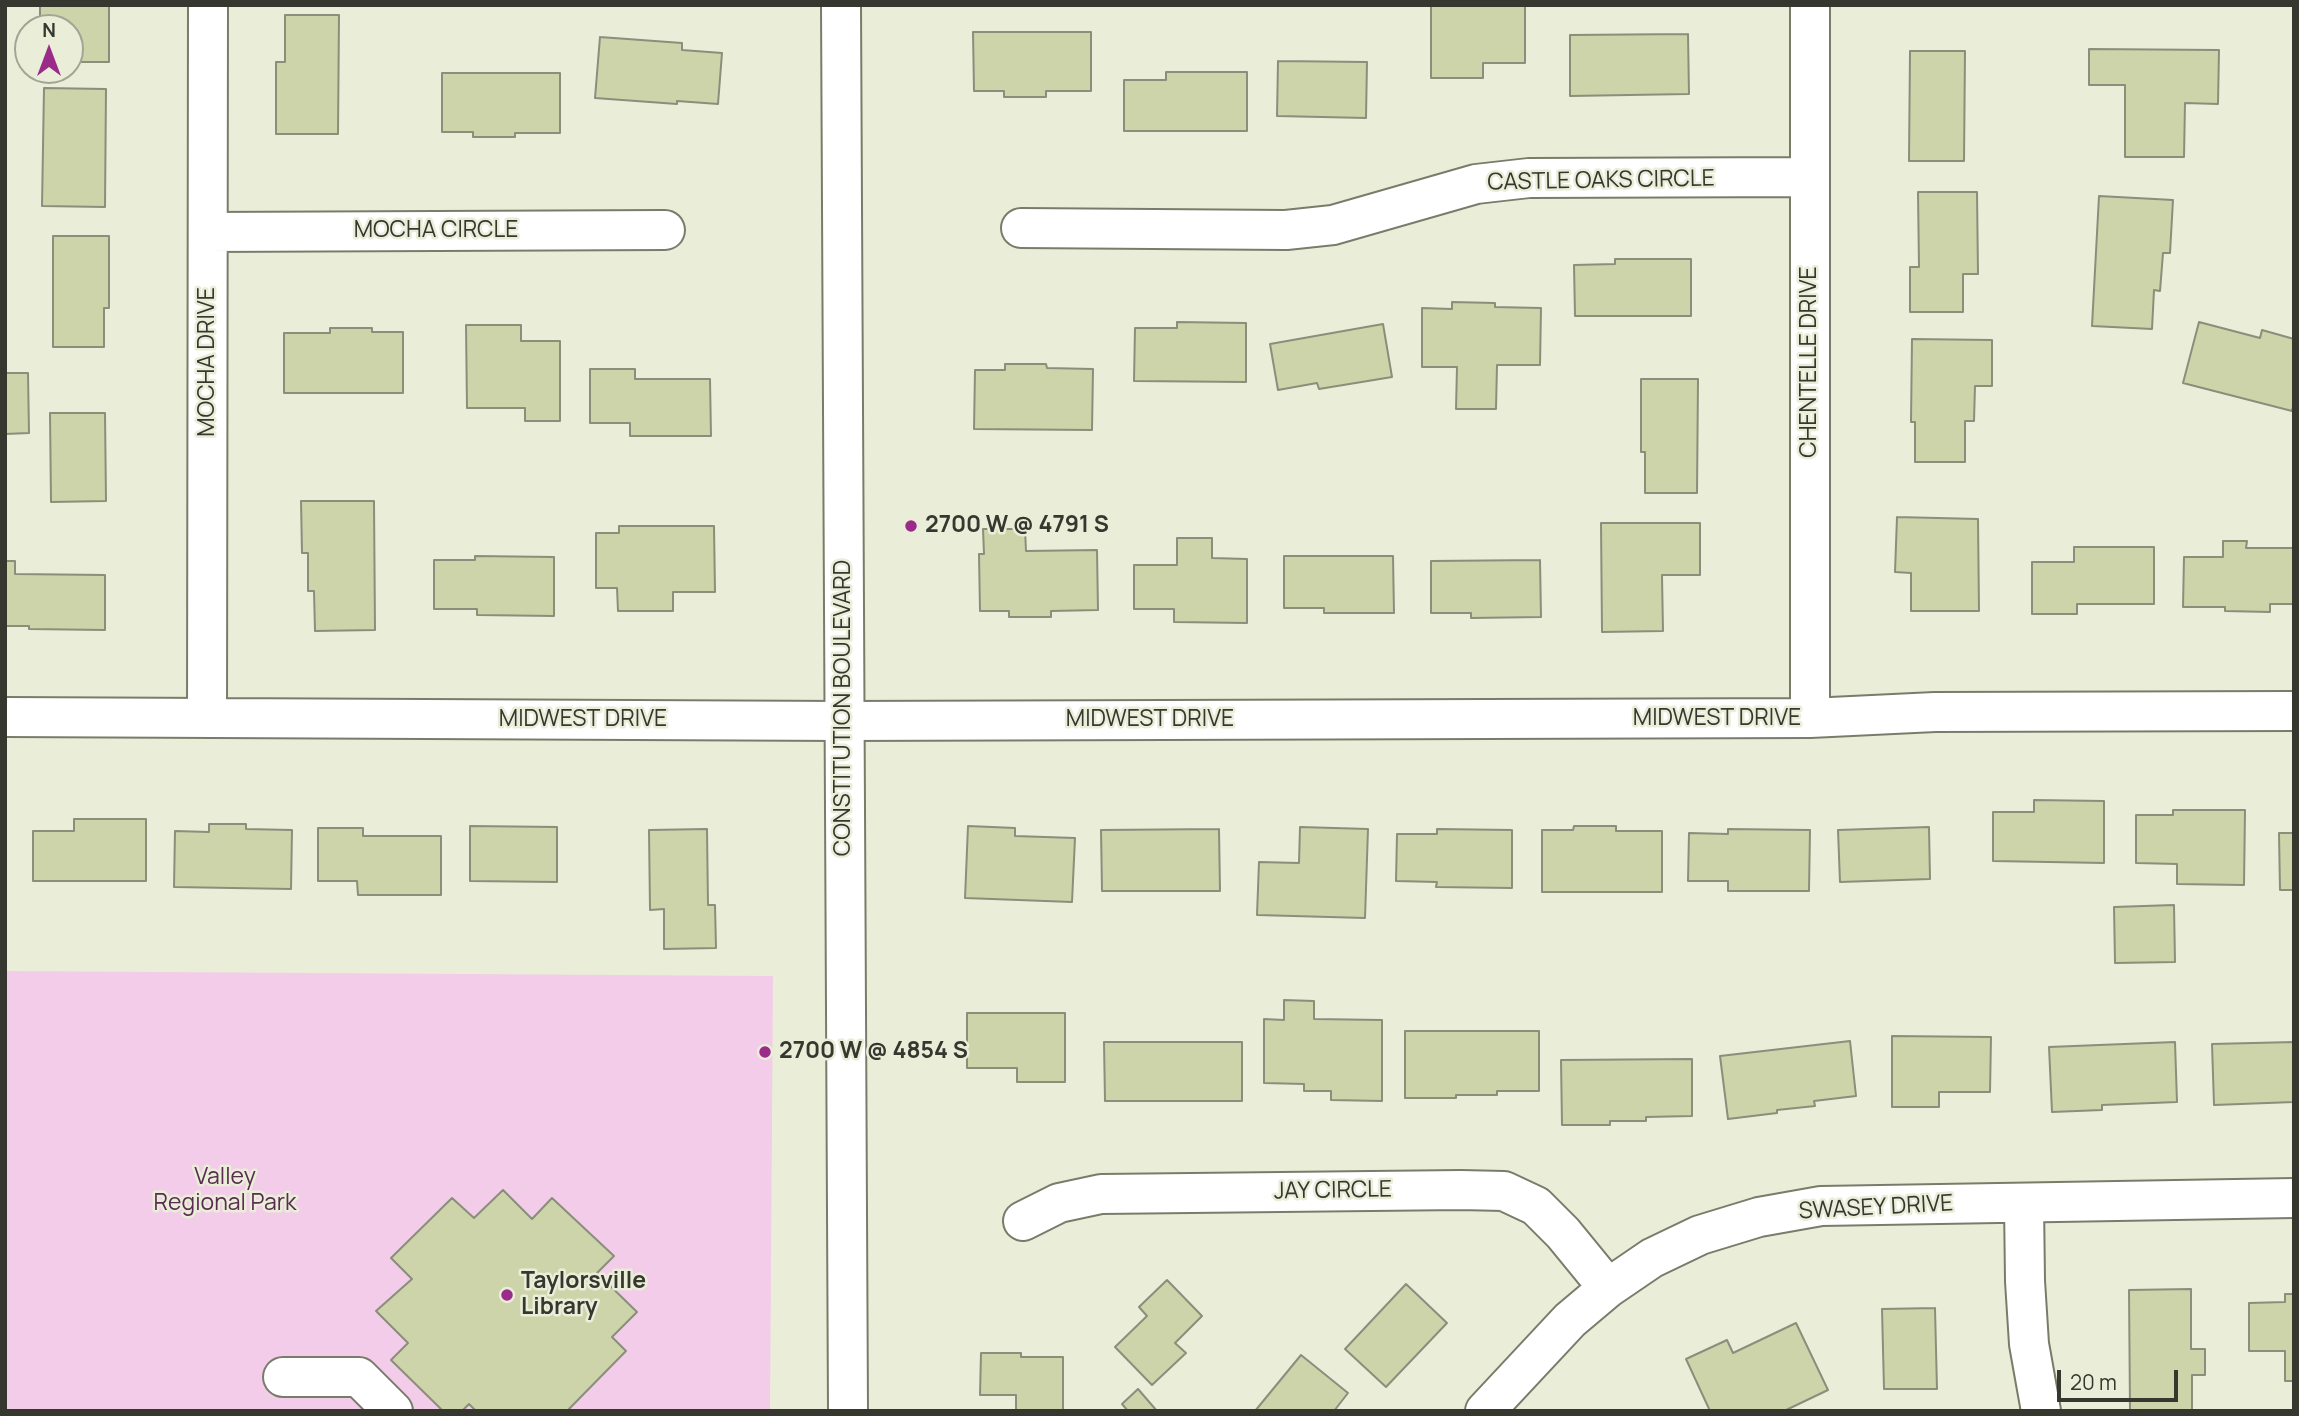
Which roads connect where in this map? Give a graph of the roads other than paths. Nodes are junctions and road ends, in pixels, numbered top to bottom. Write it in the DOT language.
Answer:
graph roads {
  1 [pos="208,5"];
  2 [pos="841,5"];
  3 [pos="1810,5"];
  4 [pos="1810,177"];
  5 [pos="1021,228"];
  6 [pos="665,230"];
  7 [pos="208,232"];
  8 [pos="2294,711"];
  9 [pos="5,717"];
  10 [pos="207,718"];
  11 [pos="1810,718"];
  12 [pos="843,721"];
  13 [pos="2294,1198"];
  14 [pos="2024,1203"];
  15 [pos="1023,1221"];
  16 [pos="1608,1287"];
  17 [pos="283,1377"];
  18 [pos="393,1411"];
  19 [pos="848,1411"];
  20 [pos="1485,1411"];
  21 [pos="2041,1411"];
  1 -- 7 [label="street, MOCHA DRIVE"];
  2 -- 12 [label="street, CONSTITUTION BOULEVARD"];
  3 -- 4 [label="street, CHENTELLE DRIVE"];
  4 -- 5 [label="street, CASTLE OAKS CIRCLE"];
  4 -- 11 [label="street, CHENTELLE DRIVE"];
  6 -- 7 [label="street, MOCHA CIRCLE"];
  7 -- 10 [label="street, MOCHA DRIVE"];
  8 -- 11 [label="street, MIDWEST DRIVE"];
  9 -- 10 [label="street, MIDWEST DRIVE"];
  10 -- 12 [label="street, MIDWEST DRIVE"];
  11 -- 12 [label="street, MIDWEST DRIVE"];
  12 -- 19 [label="street, CONSTITUTION BOULEVARD"];
  13 -- 14 [label="street, SWASEY DRIVE"];
  14 -- 16 [label="street, SWASEY DRIVE"];
  14 -- 21 [label="street"];
  15 -- 16 [label="street, JAY CIRCLE"];
  16 -- 20 [label="street, SWASEY DRIVE"];
  17 -- 18 [label="street"];
}
